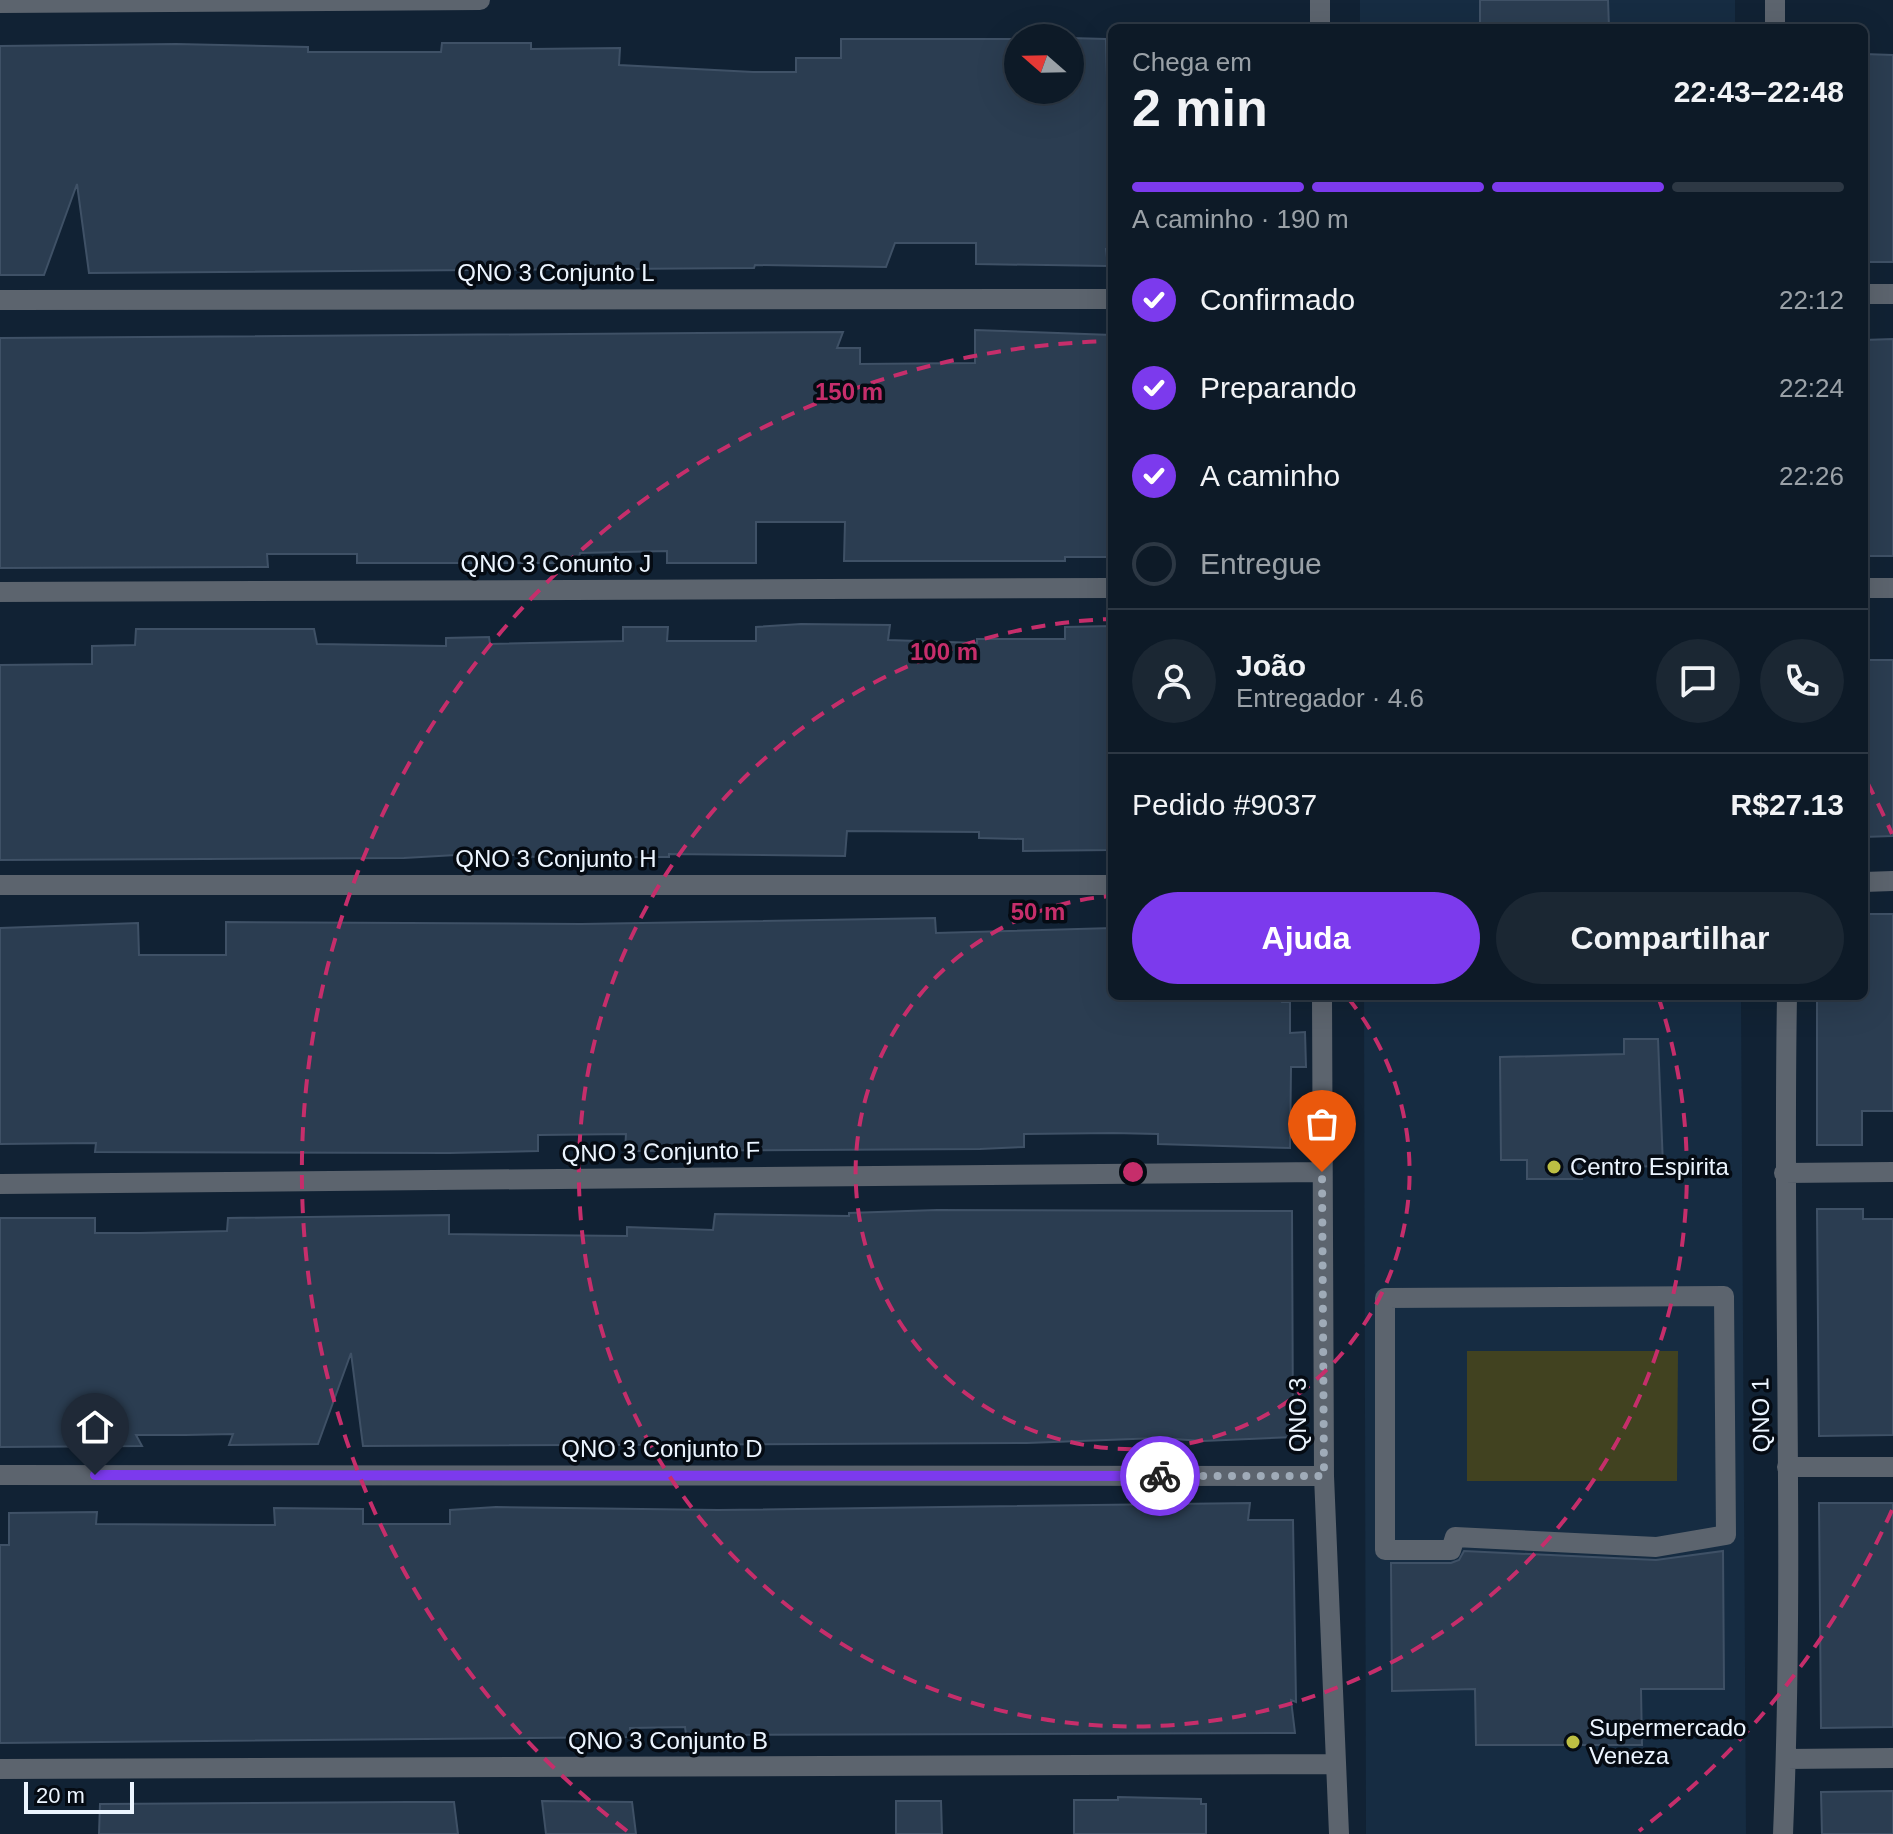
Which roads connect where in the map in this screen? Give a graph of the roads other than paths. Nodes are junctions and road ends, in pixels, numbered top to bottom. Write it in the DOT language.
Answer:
graph roads {
  1 [pos="480,0"];
  2 [pos="1320,0"];
  3 [pos="1775,0"];
  4 [pos="0,3"];
  5 [pos="1320,24"];
  6 [pos="1775,24"];
  7 [pos="1868,294"];
  8 [pos="1893,294"];
  9 [pos="1108,299"];
  10 [pos="0,300"];
  11 [pos="1108,588"];
  12 [pos="1868,588"];
  13 [pos="1893,588"];
  14 [pos="0,592"];
  15 [pos="1893,881"];
  16 [pos="1868,882"];
  17 [pos="0,885"];
  18 [pos="1108,885"];
  19 [pos="1322,1000"];
  20 [pos="1787,1000"];
  21 [pos="1322,1172"];
  22 [pos="1893,1172"];
  23 [pos="1784,1173"];
  24 [pos="0,1184"];
  25 [pos="1385,1298"];
  26 [pos="1787,1467"];
  27 [pos="1893,1467"];
  28 [pos="0,1475"];
  29 [pos="1324,1476"];
  30 [pos="1893,1758"];
  31 [pos="1786,1759"];
  32 [pos="1336,1764"];
  33 [pos="0,1769"];
  34 [pos="1339,1834"];
  35 [pos="1783,1834"];
  1 -- 4 [label="street"];
  2 -- 5 [label="street"];
  3 -- 6 [label="street"];
  7 -- 8 [label="street"];
  9 -- 10 [label="street, QNO 3 Conjunto L"];
  11 -- 14 [label="street, QNO 3 Conunto J"];
  12 -- 13 [label="street"];
  15 -- 16 [label="street"];
  17 -- 18 [label="street, QNO 3 Conjunto H"];
  19 -- 21 [label="street, QNO 3"];
  20 -- 23 [label="street, QNO 1"];
  21 -- 24 [label="street, QNO 3 Conjunto F"];
  21 -- 29 [label="street, QNO 3"];
  22 -- 23 [label="street"];
  23 -- 26 [label="street, QNO 1"];
  25 -- 25 [label="street"];
  26 -- 27 [label="street"];
  26 -- 31 [label="street, QNO 1"];
  28 -- 29 [label="street, QNO 3 Conjunto D"];
  29 -- 32 [label="street, QNO 3"];
  30 -- 31 [label="street"];
  31 -- 35 [label="street, QNO 1"];
  32 -- 33 [label="street, QNO 3 Conjunto B"];
  32 -- 34 [label="street, QNO 3"];
}
